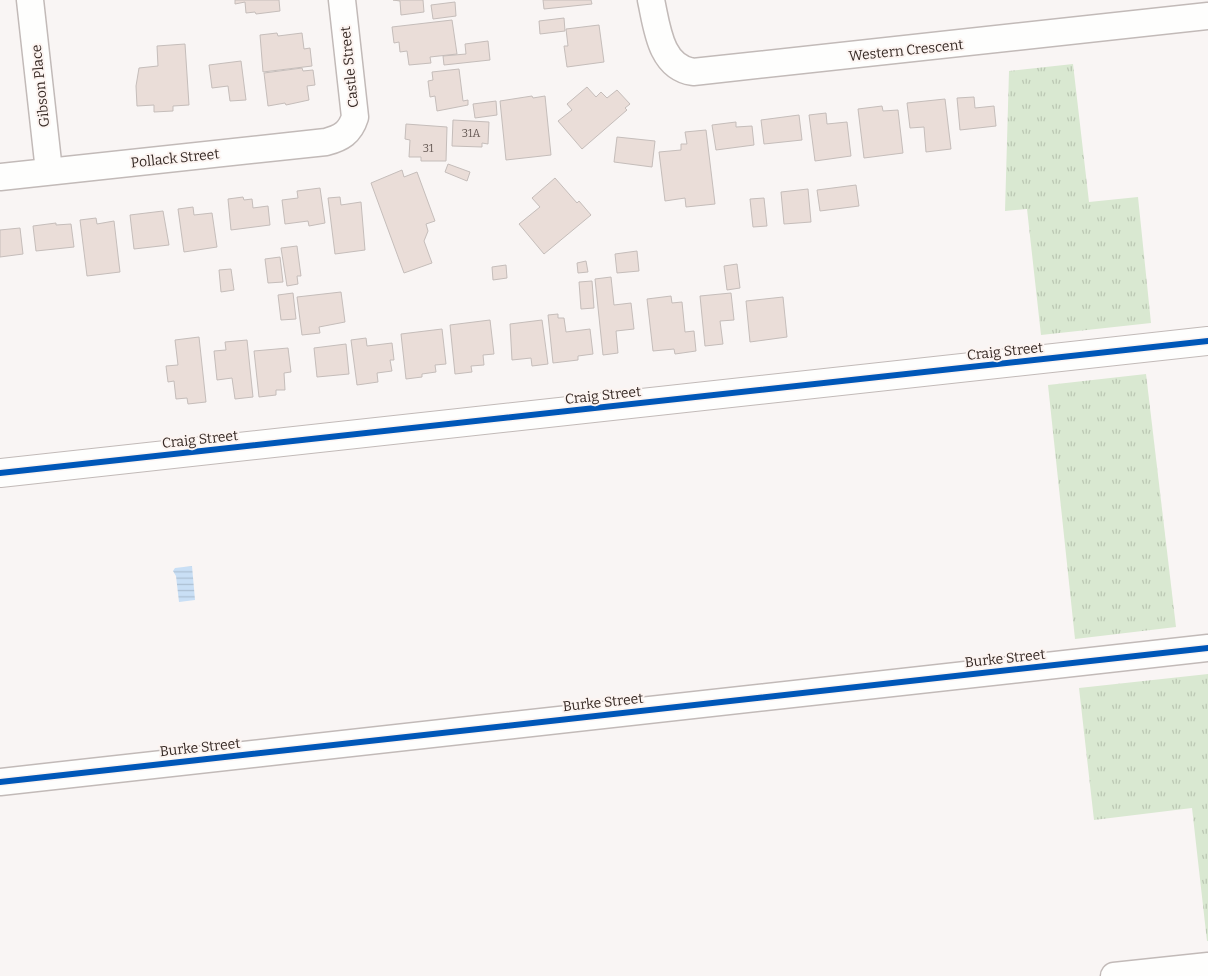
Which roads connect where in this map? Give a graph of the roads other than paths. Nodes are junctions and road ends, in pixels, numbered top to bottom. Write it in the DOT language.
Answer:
graph roads {
  1 [pos="30,0"];
  2 [pos="342,0"];
  3 [pos="650,0"];
  4 [pos="1208,16"];
  5 [pos="348,132"];
  6 [pos="49,171"];
  7 [pos="0,177"];
  8 [pos="1208,341"];
  9 [pos="0,473"];
  10 [pos="1208,648"];
  11 [pos="0,782"];
  12 [pos="1208,966"];
  13 [pos="1114,976"];
  1 -- 6 [label="street, Gibson Place"];
  2 -- 5 [label="street, Castle Street"];
  3 -- 4 [label="street, Western Crescent"];
  5 -- 6 [label="street, Pollack Street"];
  6 -- 7 [label="street, Pollack Street"];
  8 -- 9 [label="street, Craig Street"];
  10 -- 11 [label="street, Burke Street"];
  12 -- 13 [label="street"];
}
